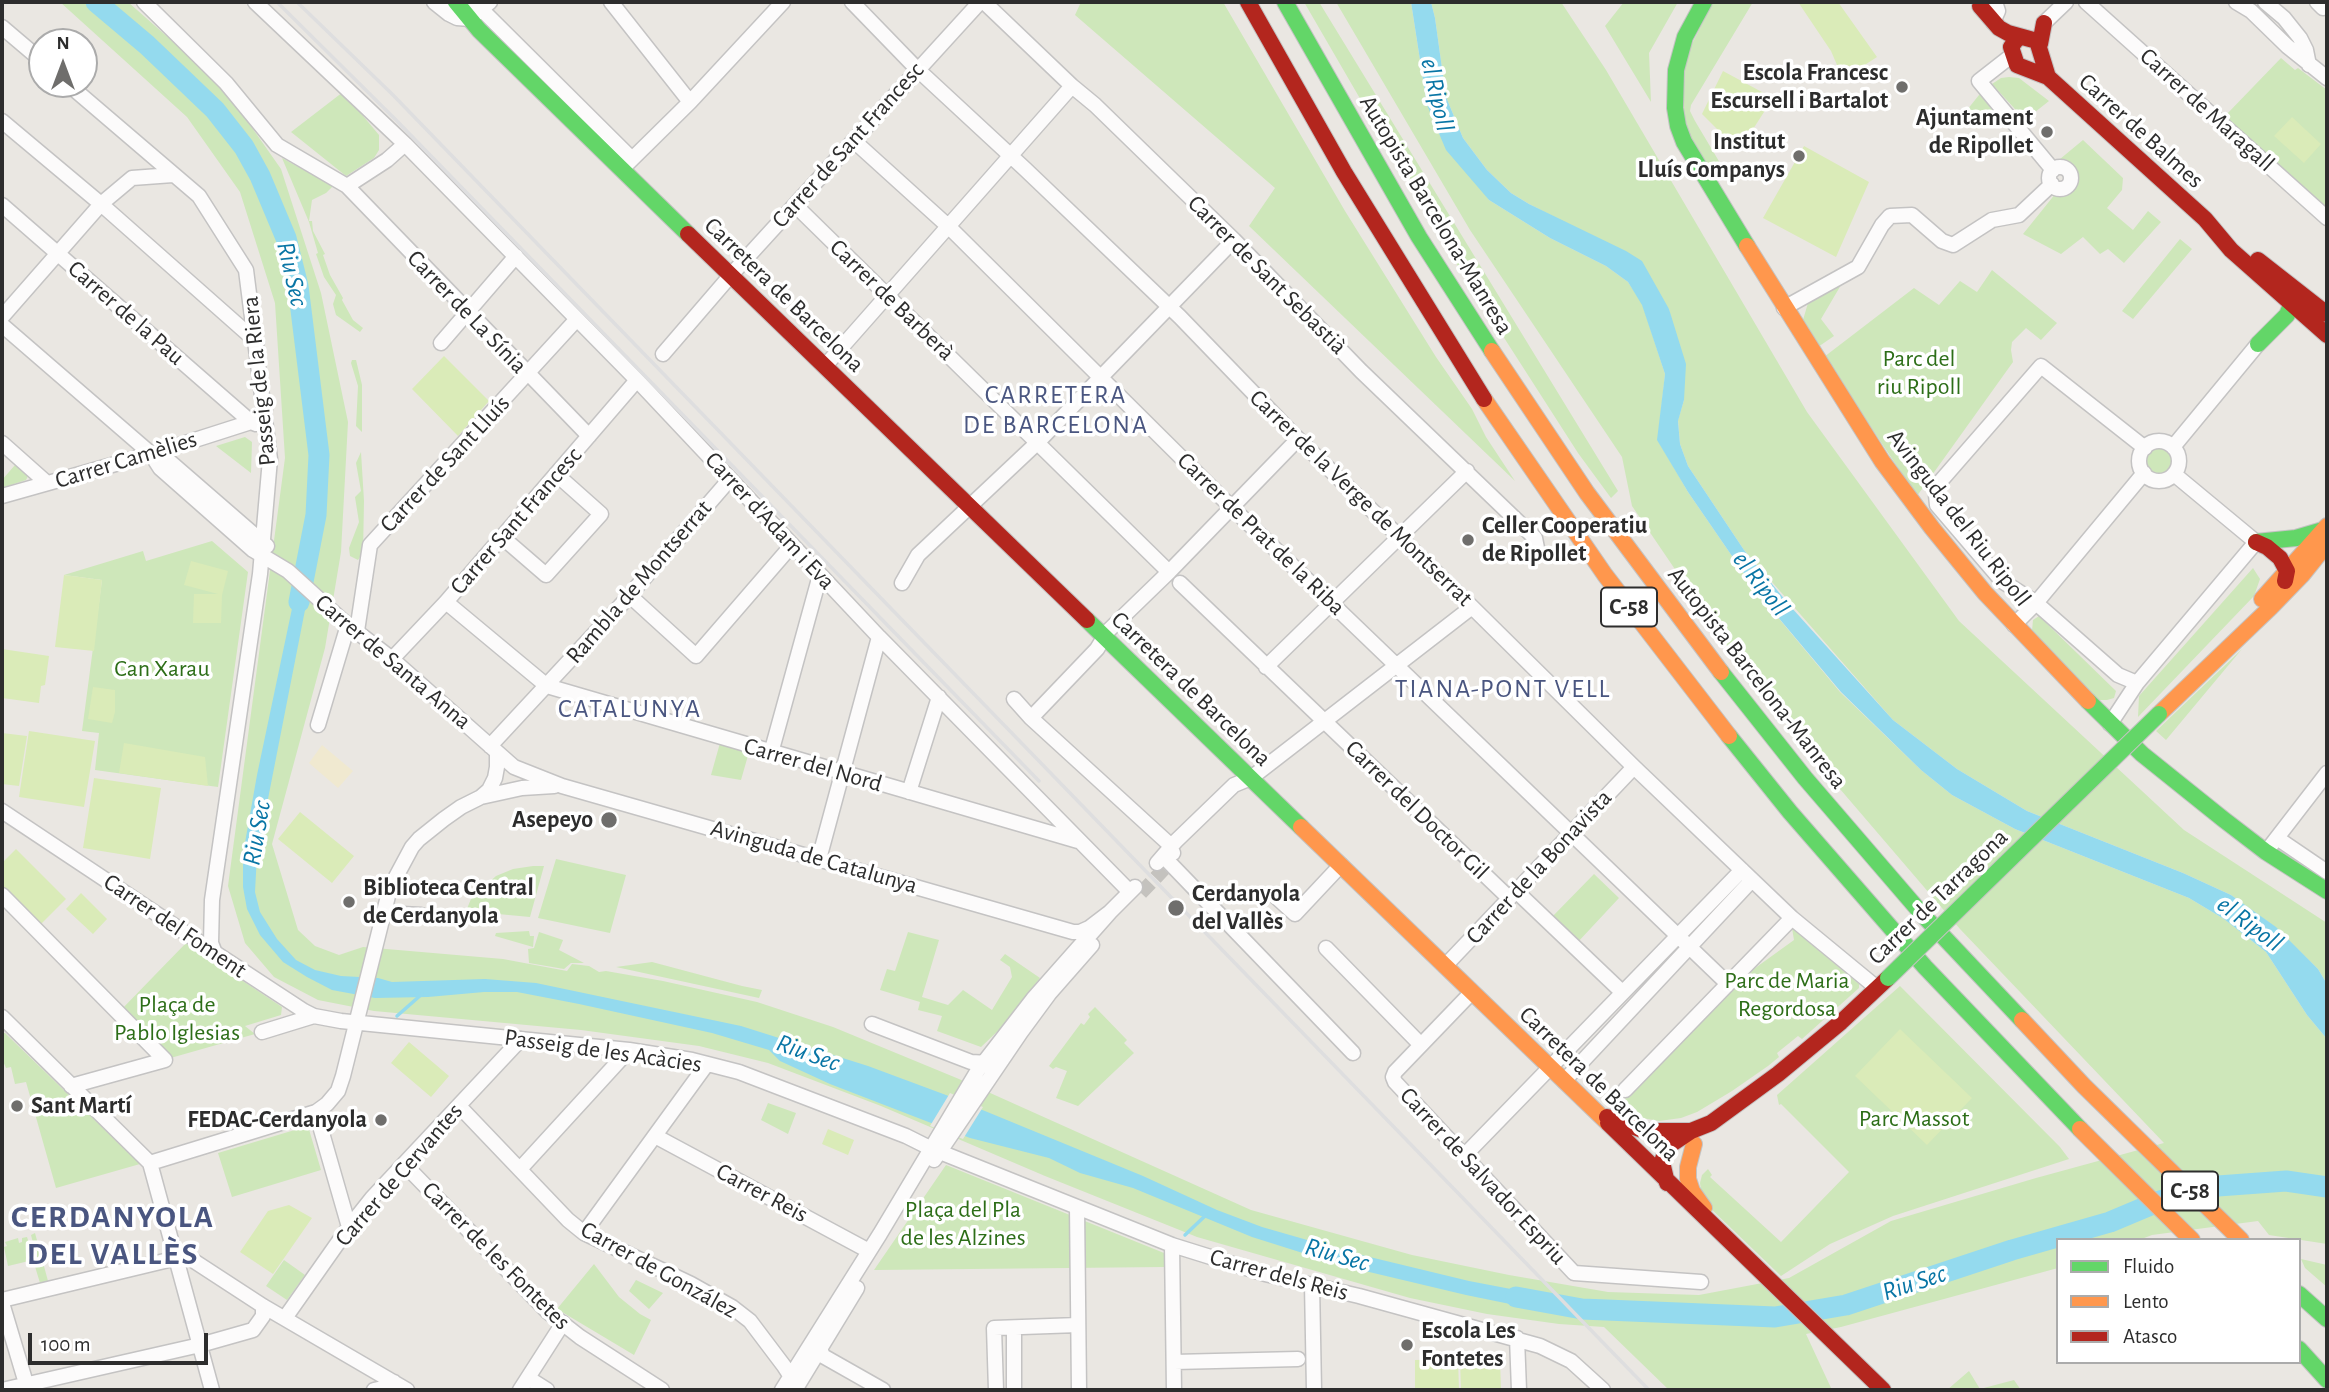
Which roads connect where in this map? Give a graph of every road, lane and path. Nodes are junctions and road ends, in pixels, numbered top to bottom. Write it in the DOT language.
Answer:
graph roads {
  1 [pos="144,2"];
  2 [pos="255,2"];
  3 [pos="434,2"];
  4 [pos="456,2"];
  5 [pos="611,2"];
  6 [pos="783,2"];
  7 [pos="852,2"];
  8 [pos="982,2"];
  9 [pos="1248,2"];
  10 [pos="1285,2"];
  11 [pos="1704,2"];
  12 [pos="2066,2"];
  13 [pos="2086,2"];
  14 [pos="2235,2"];
  15 [pos="2265,2"];
  16 [pos="1985,3"];
  17 [pos="479,8"];
  18 [pos="2044,23"];
  19 [pos="2,27"];
  20 [pos="2,40"];
  21 [pos="2033,43"];
  22 [pos="22,44"];
  23 [pos="28,49"];
  24 [pos="2008,49"];
  25 [pos="2309,65"];
  26 [pos="2027,67"];
  27 [pos="917,69"];
  28 [pos="2048,77"];
  29 [pos="2327,78"];
  30 [pos="1072,86"];
  31 [pos="84,98"];
  32 [pos="690,102"];
  33 [pos="2,121"];
  34 [pos="854,141"];
  35 [pos="407,146"];
  36 [pos="1011,156"];
  37 [pos="627,164"];
  38 [pos="173,175"];
  39 [pos="347,186"];
  40 [pos="101,204"];
  41 [pos="2,205"];
  42 [pos="795,205"];
  43 [pos="2327,218"];
  44 [pos="2204,219"];
  45 [pos="949,227"];
  46 [pos="1234,240"];
  47 [pos="58,253"];
  48 [pos="516,256"];
  49 [pos="2258,261"];
  50 [pos="731,275"];
  51 [pos="2273,288"];
  52 [pos="888,295"];
  53 [pos="2291,305"];
  54 [pos="1169,308"];
  55 [pos="1784,308"];
  56 [pos="469,312"];
  57 [pos="2327,314"];
  58 [pos="2,317"];
  59 [pos="577,319"];
  60 [pos="2277,319"];
  61 [pos="2311,322"];
  62 [pos="2327,323"];
  63 [pos="2,325"];
  64 [pos="2327,335"];
  65 [pos="257,342"];
  66 [pos="440,343"];
  67 [pos="2258,344"];
  68 [pos="663,354"];
  69 [pos="825,366"];
  70 [pos="527,375"];
  71 [pos="1101,377"];
  72 [pos="637,380"];
  73 [pos="265,409"];
  74 [pos="251,422"];
  75 [pos="267,430"];
  76 [pos="589,436"];
  77 [pos="1298,439"];
  78 [pos="2,443"];
  79 [pos="1037,443"];
  80 [pos="2173,446"];
  81 [pos="2145,447"];
  82 [pos="151,454"];
  83 [pos="1466,471"];
  84 [pos="2144,473"];
  85 [pos="556,474"];
  86 [pos="2174,474"];
  87 [pos="730,478"];
  88 [pos="47,483"];
  89 [pos="2,496"];
  90 [pos="211,499"];
  91 [pos="1231,506"];
  92 [pos="970,507"];
  93 [pos="2326,534"];
  94 [pos="502,537"];
  95 [pos="1400,537"];
  96 [pos="2256,542"];
  97 [pos="792,545"];
  98 [pos="262,548"];
  99 [pos="1532,554"];
  100 [pos="2267,560"];
  101 [pos="2287,571"];
  102 [pos="820,575"];
  103 [pos="1175,577"];
  104 [pos="902,583"];
  105 [pos="2267,593"];
  106 [pos="629,595"];
  107 [pos="446,602"];
  108 [pos="1331,602"];
  109 [pos="2036,603"];
  110 [pos="1472,607"];
  111 [pos="2257,621"];
  112 [pos="2014,625"];
  113 [pos="350,626"];
  114 [pos="879,637"];
  115 [pos="1103,637"];
  116 [pos="392,659"];
  117 [pos="1396,665"];
  118 [pos="1266,667"];
  119 [pos="2137,683"];
  120 [pos="547,686"];
  121 [pos="2184,690"];
  122 [pos="939,697"];
  123 [pos="1014,699"];
  124 [pos="1031,718"];
  125 [pos="1325,721"];
  126 [pos="2110,724"];
  127 [pos="318,725"];
  128 [pos="493,749"];
  129 [pos="771,753"];
  130 [pos="1634,767"];
  131 [pos="2327,773"];
  132 [pos="841,774"];
  133 [pos="1245,780"];
  134 [pos="562,786"];
  135 [pos="1264,791"];
  136 [pos="909,792"];
  137 [pos="481,797"];
  138 [pos="2,811"];
  139 [pos="1571,834"];
  140 [pos="2277,838"];
  141 [pos="1080,842"];
  142 [pos="2266,852"];
  143 [pos="1168,856"];
  144 [pos="818,859"];
  145 [pos="1341,865"];
  146 [pos="2327,873"];
  147 [pos="1747,875"];
  148 [pos="1135,891"];
  149 [pos="2327,891"];
  150 [pos="2,895"];
  151 [pos="1274,895"];
  152 [pos="1513,895"];
  153 [pos="1110,912"];
  154 [pos="383,913"];
  155 [pos="421,915"];
  156 [pos="211,917"];
  157 [pos="1792,918"];
  158 [pos="173,925"];
  159 [pos="1066,929"];
  160 [pos="1677,936"];
  161 [pos="1689,947"];
  162 [pos="1326,948"];
  163 [pos="215,953"];
  164 [pos="1079,958"];
  165 [pos="1445,966"];
  166 [pos="1882,983"];
  167 [pos="1728,985"];
  168 [pos="1472,992"];
  169 [pos="1622,992"];
  170 [pos="314,1016"];
  171 [pos="358,1016"];
  172 [pos="5,1021"];
  173 [pos="872,1024"];
  174 [pos="261,1032"];
  175 [pos="521,1039"];
  176 [pos="1421,1045"];
  177 [pos="629,1050"];
  178 [pos="1353,1053"];
  179 [pos="707,1064"];
  180 [pos="1549,1066"];
  181 [pos="984,1073"];
  182 [pos="1564,1081"];
  183 [pos="71,1086"];
  184 [pos="1625,1090"];
  185 [pos="459,1106"];
  186 [pos="1592,1109"];
  187 [pos="316,1112"];
  188 [pos="654,1136"];
  189 [pos="1692,1137"];
  190 [pos="936,1154"];
  191 [pos="1464,1156"];
  192 [pos="1654,1162"];
  193 [pos="148,1164"];
  194 [pos="404,1164"];
  195 [pos="520,1169"];
  196 [pos="1077,1207"];
  197 [pos="349,1227"];
  198 [pos="584,1233"];
  199 [pos="1725,1237"];
  200 [pos="2190,1238"];
  201 [pos="2239,1238"];
  202 [pos="1172,1245"];
  203 [pos="869,1251"];
  204 [pos="175,1253"];
  205 [pos="201,1266"];
  206 [pos="182,1277"];
  207 [pos="1701,1282"];
  208 [pos="1312,1284"];
  209 [pos="846,1287"];
  210 [pos="2301,1296"];
  211 [pos="2,1301"];
  212 [pos="263,1306"];
  213 [pos="285,1318"];
  214 [pos="2327,1319"];
  215 [pos="562,1323"];
  216 [pos="1078,1325"];
  217 [pos="1014,1328"];
  218 [pos="1517,1338"];
  219 [pos="2301,1341"];
  220 [pos="200,1345"];
  221 [pos="2301,1351"];
  222 [pos="1298,1359"];
  223 [pos="1174,1362"];
  224 [pos="2327,1364"];
  225 [pos="809,1368"];
  226 [pos="2327,1380"];
  227 [pos="394,1382"];
  228 [pos="524,1384"];
  229 [pos="27,1387"];
  230 [pos="2,1390"];
  231 [pos="212,1390"];
  232 [pos="374,1390"];
  233 [pos="407,1390"];
  234 [pos="547,1390"];
  235 [pos="662,1390"];
  236 [pos="883,1390"];
  237 [pos="996,1390"];
  238 [pos="1014,1390"];
  239 [pos="1079,1390"];
  240 [pos="1174,1390"];
  241 [pos="1314,1390"];
  242 [pos="1519,1390"];
  243 [pos="1603,1390"];
  244 [pos="1883,1390"];
  1 -- 39 [label="street, Carrer de La Sínia"];
  2 -- 35 [label="street, Carrer d'Adam i Eva"];
  3 -- 17 [label="street, Carretera de Barcelona"];
  4 -- 17 [label="main road, Carretera de Barcelona"];
  5 -- 32 [label="street"];
  6 -- 32 [label="street"];
  7 -- 27 [label="street, Carrer de la Verge de Montserrat"];
  8 -- 27 [label="street, Carrer de Sant Francesc"];
  8 -- 30 [label="street, Carrer de Sant Sebastià"];
  9 -- 200 [label="main road, C-58"];
  10 -- 201 [label="main road, Autopista Barcelona-Manresa / C-58"];
  11 -- 55 [label="main road, Avinguda del Riu Ripoll"];
  12 -- 18 [label="street"];
  13 -- 43 [label="street, Carrer de Maragall"];
  14 -- 25 [label="street"];
  15 -- 25 [label="street"];
  16 -- 21 [label="main road"];
  16 -- 24 [label="main road"];
  17 -- 37 [label="main road, Carretera de Barcelona"];
  18 -- 21 [label="main road"];
  19 -- 22 [label="street"];
  20 -- 22 [label="street"];
  21 -- 24 [label="main road"];
  21 -- 26 [label="main road"];
  21 -- 28 [label="main road, Carrer de Balmes"];
  22 -- 23 [label="street"];
  24 -- 26 [label="main road, Carrer de Balmes"];
  24 -- 55 [label="street"];
  25 -- 29 [label="street"];
  26 -- 28 [label="main road, Carrer de Balmes"];
  27 -- 34 [label="street, Carrer de Sant Francesc"];
  27 -- 36 [label="street, Carrer de la Verge de Montserrat"];
  28 -- 44 [label="main road, Carrer de Balmes"];
  30 -- 36 [label="street"];
  30 -- 46 [label="street, Carrer de Sant Sebastià"];
  31 -- 38 [label="street, Passeig de la Riera"];
  32 -- 37 [label="street"];
  33 -- 40 [label="street"];
  34 -- 42 [label="street, Carrer de Sant Francesc"];
  34 -- 45 [label="street, Carrer de Prat de la Riba"];
  35 -- 39 [label="street"];
  35 -- 48 [label="street, Carrer d'Adam i Eva"];
  36 -- 45 [label="street"];
  36 -- 54 [label="street, Carrer de la Verge de Montserrat"];
  37 -- 50 [label="main road, Carretera de Barcelona"];
  38 -- 40 [label="street"];
  38 -- 65 [label="street, Passeig de la Riera"];
  39 -- 56 [label="street, Carrer de La Sínia"];
  40 -- 47 [label="street"];
  40 -- 65 [label="street"];
  41 -- 47 [label="street, Carrer de la Pau"];
  42 -- 50 [label="street, Carrer de Sant Francesc"];
  42 -- 52 [label="street, Carrer de Barberà"];
  44 -- 49 [label="main road, Carrer de Balmes"];
  44 -- 51 [label="main road, Carrer de Balmes"];
  45 -- 52 [label="street"];
  45 -- 71 [label="street, Carrer de Prat de la Riba"];
  46 -- 54 [label="street"];
  46 -- 83 [label="street, Carrer de Sant Sebastià"];
  47 -- 58 [label="street"];
  47 -- 74 [label="street, Carrer de la Pau"];
  48 -- 56 [label="street"];
  48 -- 59 [label="street, Carrer d'Adam i Eva"];
  49 -- 53 [label="main road"];
  49 -- 57 [label="main road, Carrer de Balmes"];
  50 -- 68 [label="street, Carrer de Sant Francesc"];
  50 -- 69 [label="main road, Carretera de Barcelona"];
  51 -- 53 [label="main road, Carrer de Balmes"];
  51 -- 60 [label="main road"];
  52 -- 69 [label="street"];
  52 -- 79 [label="street, Carrer de Barberà"];
  53 -- 60 [label="main road"];
  53 -- 61 [label="main road, Carrer de Balmes"];
  53 -- 62 [label="main road"];
  54 -- 71 [label="street"];
  54 -- 77 [label="street, Carrer de la Verge de Montserrat"];
  55 -- 112 [label="main road, Avinguda del Riu Ripoll"];
  56 -- 66 [label="street"];
  56 -- 70 [label="street, Carrer de La Sínia"];
  59 -- 70 [label="street, Carrer de Sant Lluís"];
  59 -- 72 [label="street, Carrer d'Adam i Eva"];
  60 -- 61 [label="main road"];
  60 -- 67 [label="main road"];
  61 -- 64 [label="main road, Carrer de Balmes"];
  63 -- 82 [label="street, Carrer de Santa Anna"];
  65 -- 73 [label="street, Passeig de la Riera"];
  67 -- 80 [label="street"];
  69 -- 92 [label="main road, Carretera de Barcelona"];
  70 -- 76 [label="street, Carrer de La Sínia"];
  70 -- 113 [label="street, Carrer de Sant Lluís"];
  71 -- 79 [label="street"];
  71 -- 91 [label="street, Carrer de Prat de la Riba"];
  72 -- 76 [label="street, Carrer Sant Francesc"];
  72 -- 87 [label="street, Carrer d'Adam i Eva"];
  73 -- 74 [label="street, Carrer Camèlies"];
  73 -- 75 [label="street, Passeig de la Riera"];
  74 -- 75 [label="street"];
  74 -- 82 [label="street, Carrer Camèlies"];
  75 -- 98 [label="street, Passeig de la Riera"];
  76 -- 85 [label="street, Carrer Sant Francesc"];
  77 -- 91 [label="street"];
  77 -- 95 [label="street, Carrer de la Verge de Montserrat"];
  78 -- 88 [label="street"];
  79 -- 92 [label="street"];
  79 -- 103 [label="street, Carrer de Barberà"];
  80 -- 81 [label="street"];
  80 -- 86 [label="street"];
  81 -- 84 [label="street"];
  81 -- 109 [label="street, Avinguda del Riu Ripoll"];
  82 -- 88 [label="street, Carrer Camèlies"];
  82 -- 90 [label="street, Carrer de Santa Anna"];
  82 -- 90 [label="street, Carrer de Santa Anna"];
  82 -- 98 [label="street, Carrer de Santa Anna"];
  83 -- 95 [label="street"];
  83 -- 99 [label="street, Carrer de Sant Sebastià"];
  84 -- 86 [label="street"];
  84 -- 109 [label="street"];
  85 -- 94 [label="street, Carrer Sant Francesc"];
  85 -- 94 [label="street"];
  86 -- 96 [label="street"];
  87 -- 97 [label="street, Carrer d'Adam i Eva"];
  87 -- 106 [label="street, Rambla de Montserrat"];
  88 -- 89 [label="street, Carrer Camèlies"];
  90 -- 98 [label="street, Carrer de Santa Anna"];
  91 -- 103 [label="street"];
  91 -- 108 [label="street, Carrer de Prat de la Riba"];
  92 -- 104 [label="street"];
  92 -- 115 [label="main road, Carretera de Barcelona"];
  93 -- 96 [label="main road"];
  93 -- 101 [label="main road, Carrer de Tarragona"];
  93 -- 111 [label="main road, Carrer de Tarragona"];
  94 -- 107 [label="street, Carrer Sant Francesc"];
  95 -- 108 [label="street"];
  95 -- 110 [label="street, Carrer de la Verge de Montserrat"];
  96 -- 100 [label="main road"];
  96 -- 101 [label="main road"];
  96 -- 119 [label="street"];
  97 -- 102 [label="street, Carrer d'Adam i Eva"];
  97 -- 106 [label="street"];
  98 -- 113 [label="street, Carrer de Santa Anna"];
  98 -- 156 [label="street, Passeig de la Riera"];
  100 -- 101 [label="main road"];
  100 -- 105 [label="main road"];
  101 -- 105 [label="main road, Carrer de Tarragona"];
  101 -- 111 [label="main road"];
  102 -- 114 [label="street, Carrer d'Adam i Eva"];
  102 -- 129 [label="street"];
  103 -- 115 [label="street"];
  103 -- 118 [label="street, Carrer de Barberà"];
  105 -- 121 [label="main road, Carrer de Tarragona"];
  106 -- 120 [label="street, Rambla de Montserrat"];
  107 -- 116 [label="street, Carrer Sant Francesc"];
  107 -- 120 [label="street"];
  108 -- 117 [label="street, Carrer de Prat de la Riba"];
  108 -- 118 [label="street"];
  109 -- 112 [label="street"];
  109 -- 119 [label="street, Avinguda del Riu Ripoll"];
  110 -- 117 [label="street"];
  110 -- 130 [label="street, Carrer de la Verge de Montserrat"];
  111 -- 121 [label="main road, Carrer de Tarragona"];
  112 -- 126 [label="main road, Avinguda del Riu Ripoll"];
  113 -- 116 [label="street, Carrer de Santa Anna"];
  113 -- 127 [label="street, Carrer de Sant Lluís"];
  114 -- 122 [label="street, Carrer d'Adam i Eva"];
  114 -- 132 [label="street"];
  115 -- 124 [label="street"];
  115 -- 133 [label="main road, Carretera de Barcelona"];
  116 -- 128 [label="street, Carrer de Santa Anna"];
  117 -- 125 [label="street"];
  117 -- 139 [label="street, Carrer de Prat de la Riba"];
  118 -- 125 [label="street, Carrer de Barberà"];
  119 -- 126 [label="street"];
  120 -- 128 [label="street, Rambla de Montserrat"];
  120 -- 129 [label="street, Carrer del Nord"];
  121 -- 166 [label="main road, Carrer de Tarragona, bridge"];
  122 -- 136 [label="street"];
  122 -- 141 [label="street, Carrer d'Adam i Eva"];
  123 -- 124 [label="street"];
  124 -- 143 [label="street"];
  125 -- 133 [label="street"];
  125 -- 152 [label="street, Carrer del Doctor Gil"];
  126 -- 142 [label="main road, Avinguda del Riu Ripoll"];
  128 -- 134 [label="street, Avinguda de Catalunya"];
  128 -- 137 [label="street"];
  129 -- 132 [label="street, Carrer del Nord"];
  130 -- 139 [label="street, Carrer de la Bonavista"];
  130 -- 147 [label="street, Carrer de la Verge de Montserrat"];
  131 -- 140 [label="street"];
  132 -- 136 [label="street, Carrer del Nord"];
  132 -- 144 [label="street"];
  133 -- 135 [label="main road, Carretera de Barcelona"];
  133 -- 143 [label="street"];
  134 -- 137 [label="street, Avinguda de Catalunya"];
  134 -- 144 [label="street, Avinguda de Catalunya"];
  135 -- 143 [label="street"];
  135 -- 145 [label="main road, Carretera de Barcelona"];
  136 -- 141 [label="street, Carrer del Nord"];
  137 -- 154 [label="street, Avinguda de Catalunya"];
  138 -- 158 [label="street, Carrer del Foment"];
  139 -- 152 [label="street, Carrer de la Bonavista"];
  139 -- 160 [label="street, Carrer de Prat de la Riba"];
  140 -- 142 [label="street"];
  140 -- 146 [label="street"];
  141 -- 148 [label="street, Carrer d'Adam i Eva"];
  142 -- 149 [label="main road, Avinguda del Riu Ripoll"];
  143 -- 178 [label="street"];
  144 -- 159 [label="street, Avinguda de Catalunya"];
  145 -- 151 [label="street"];
  145 -- 165 [label="main road, Carretera de Barcelona"];
  147 -- 157 [label="street, Carrer de la Verge de Montserrat"];
  147 -- 160 [label="street"];
  147 -- 161 [label="street"];
  148 -- 153 [label="street, Avinguda de Catalunya"];
  148 -- 164 [label="street"];
  150 -- 183 [label="street"];
  152 -- 165 [label="street, Carrer de la Bonavista"];
  152 -- 169 [label="street, Carrer del Doctor Gil"];
  153 -- 159 [label="street, Avinguda de Catalunya"];
  153 -- 164 [label="street, Avinguda de Catalunya"];
  154 -- 155 [label="street"];
  154 -- 171 [label="street, Avinguda de Catalunya"];
  156 -- 158 [label="street"];
  156 -- 163 [label="street, Passeig de la Riera"];
  157 -- 166 [label="street, Carrer de la Verge de Montserrat"];
  157 -- 167 [label="street"];
  158 -- 163 [label="street, Carrer del Foment"];
  159 -- 164 [label="street"];
  160 -- 161 [label="street, Carrer de Prat de la Riba"];
  160 -- 169 [label="street"];
  161 -- 167 [label="street, Carrer de Prat de la Riba"];
  161 -- 182 [label="street"];
  162 -- 176 [label="street"];
  163 -- 170 [label="street, Carrer del Foment"];
  164 -- 181 [label="street"];
  165 -- 168 [label="main road, Carretera de Barcelona"];
  166 -- 189 [label="main road, Carrer de Tarragona"];
  167 -- 184 [label="street"];
  168 -- 176 [label="street"];
  168 -- 180 [label="main road, Carretera de Barcelona"];
  169 -- 180 [label="street"];
  170 -- 171 [label="street, Carrer del Foment"];
  170 -- 174 [label="street"];
  171 -- 175 [label="street, Passeig de les Acàcies"];
  171 -- 187 [label="street, Avinguda de Catalunya"];
  172 -- 183 [label="street"];
  173 -- 181 [label="street"];
  175 -- 177 [label="street, Passeig de les Acàcies"];
  175 -- 185 [label="street, Carrer de Cervantes"];
  176 -- 191 [label="street, Carrer de Salvador Espriu"];
  177 -- 179 [label="street, Passeig de les Acàcies"];
  177 -- 195 [label="street"];
  179 -- 188 [label="street"];
  179 -- 190 [label="street, Passeig de les Acàcies"];
  180 -- 182 [label="main road, Carretera de Barcelona"];
  180 -- 191 [label="street"];
  181 -- 190 [label="street"];
  182 -- 186 [label="main road, Carretera de Barcelona"];
  183 -- 193 [label="street"];
  185 -- 194 [label="street, Carrer de Cervantes"];
  185 -- 195 [label="street, Carrer de González"];
  186 -- 189 [label="main road"];
  186 -- 192 [label="main road, Carretera de Barcelona"];
  187 -- 193 [label="street"];
  187 -- 197 [label="street"];
  188 -- 198 [label="street"];
  188 -- 203 [label="street, Carrer Reis"];
  189 -- 192 [label="main road"];
  189 -- 199 [label="main road"];
  190 -- 196 [label="street, Carrer dels Reis"];
  190 -- 203 [label="street"];
  190 -- 225 [label="street"];
  191 -- 207 [label="street, Carrer de Salvador Espriu"];
  192 -- 199 [label="main road, Carretera de Barcelona"];
  193 -- 204 [label="street"];
  194 -- 197 [label="street, Carrer de Cervantes"];
  194 -- 215 [label="street, Carrer de les Fontetes"];
  195 -- 198 [label="street, Carrer de González"];
  196 -- 202 [label="street, Carrer dels Reis"];
  196 -- 216 [label="street"];
  197 -- 213 [label="street, Carrer de Cervantes"];
  198 -- 225 [label="street, Carrer de González"];
  199 -- 244 [label="main road, Carretera de Barcelona"];
  202 -- 208 [label="street, Carrer dels Reis"];
  202 -- 223 [label="street"];
  203 -- 209 [label="street"];
  204 -- 205 [label="street"];
  204 -- 206 [label="street"];
  204 -- 211 [label="street"];
  205 -- 206 [label="street"];
  205 -- 212 [label="street"];
  206 -- 220 [label="street"];
  208 -- 218 [label="street, Carrer dels Reis"];
  208 -- 241 [label="street"];
  209 -- 225 [label="street"];
  209 -- 225 [label="street"];
  210 -- 214 [label="main road"];
  211 -- 229 [label="street"];
  212 -- 213 [label="street"];
  212 -- 220 [label="street"];
  213 -- 227 [label="street"];
  215 -- 228 [label="street"];
  215 -- 235 [label="street, Carrer de les Fontetes"];
  216 -- 217 [label="street"];
  216 -- 239 [label="street"];
  217 -- 237 [label="street"];
  217 -- 238 [label="street"];
  218 -- 242 [label="street"];
  218 -- 243 [label="street, Carrer dels Reis"];
  219 -- 224 [label="main road"];
  220 -- 229 [label="street"];
  220 -- 231 [label="street"];
  221 -- 226 [label="main road"];
  222 -- 223 [label="street"];
  223 -- 240 [label="street"];
  225 -- 236 [label="street"];
  227 -- 232 [label="street"];
  227 -- 233 [label="street"];
  228 -- 234 [label="street"];
  229 -- 230 [label="street"];
}
